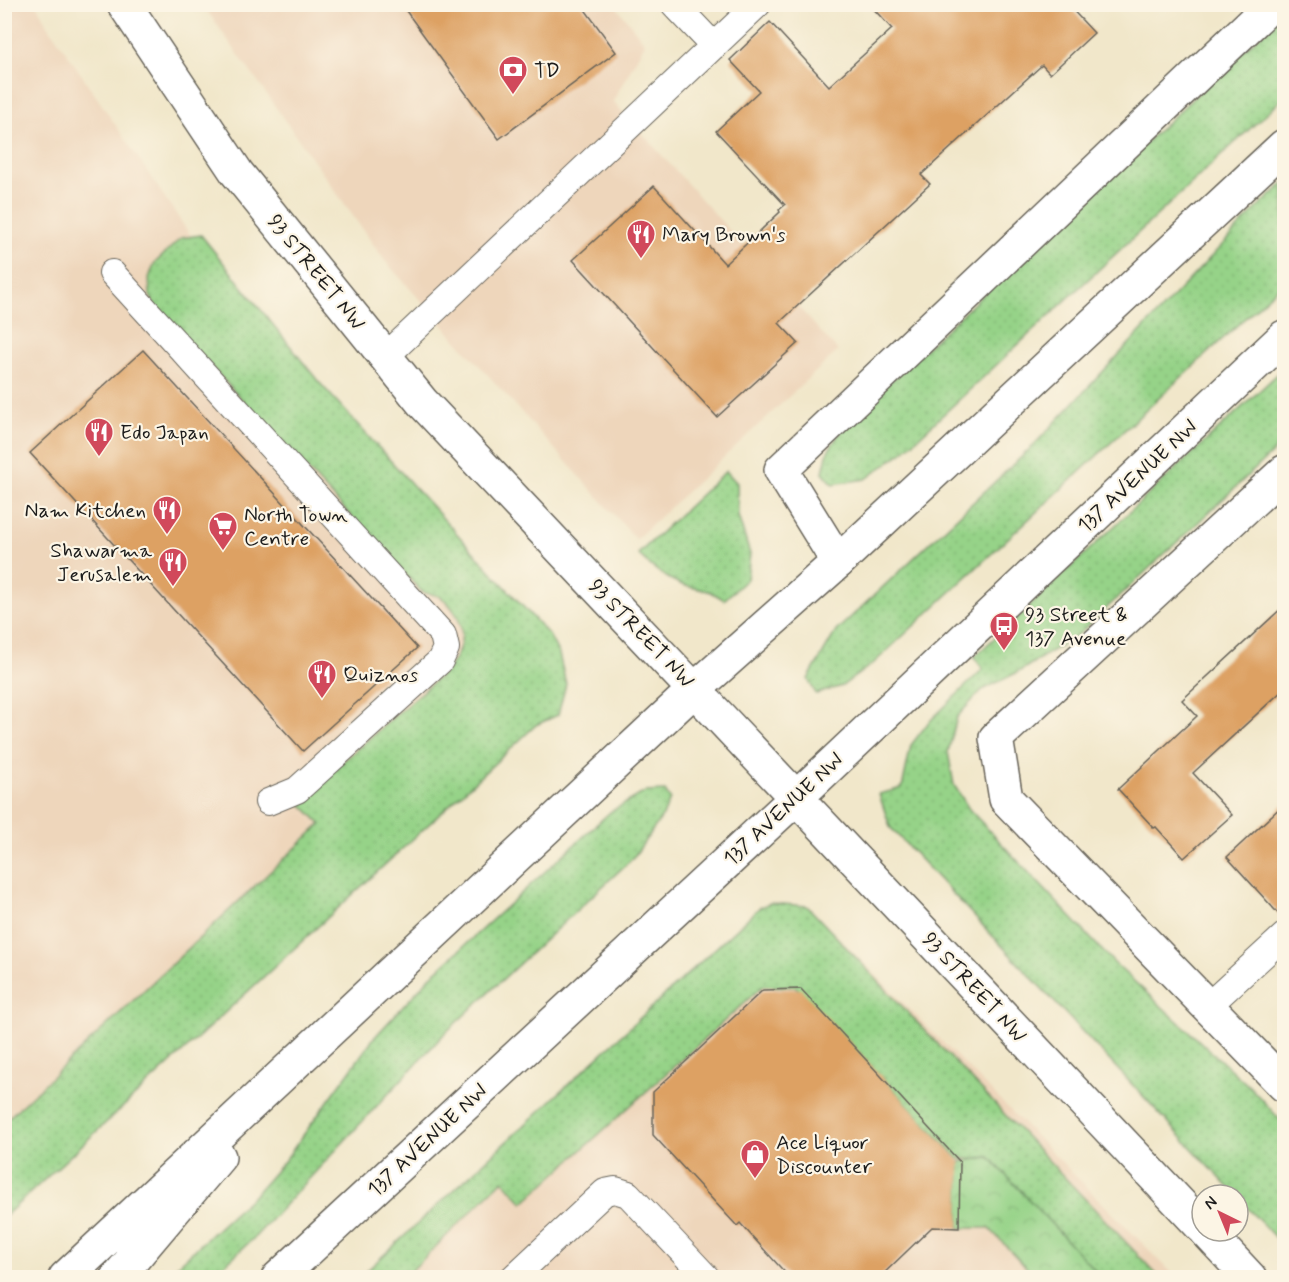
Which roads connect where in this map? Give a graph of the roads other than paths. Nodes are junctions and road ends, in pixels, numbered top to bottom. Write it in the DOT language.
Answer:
graph roads {
  1 [pos="124,4"];
  2 [pos="674,4"];
  3 [pos="758,4"];
  4 [pos="1272,4"];
  5 [pos="714,46"];
  6 [pos="1284,146"];
  7 [pos="112,273"];
  8 [pos="1284,337"];
  9 [pos="386,356"];
  10 [pos="1284,472"];
  11 [pos="838,562"];
  12 [pos="695,689"];
  13 [pos="797,797"];
  14 [pos="268,802"];
  15 [pos="1284,936"];
  16 [pos="1209,1005"];
  17 [pos="324,1035"];
  18 [pos="1284,1085"];
  19 [pos="1190,1214"];
  20 [pos="1217,1243"];
  21 [pos="64,1278"];
  22 [pos="117,1278"];
  23 [pos="278,1278"];
  24 [pos="513,1278"];
  25 [pos="707,1278"];
  26 [pos="1250,1278"];
  1 -- 9 [label="main road, 93 STREET NW"];
  2 -- 5 [label="lane"];
  3 -- 5 [label="lane"];
  4 -- 11 [label="main road"];
  5 -- 9 [label="lane"];
  6 -- 11 [label="main road"];
  7 -- 14 [label="lane"];
  8 -- 13 [label="main road, 137 AVENUE NW"];
  9 -- 12 [label="main road, 93 STREET NW"];
  10 -- 16 [label="main road"];
  11 -- 12 [label="main road"];
  12 -- 13 [label="main road, 93 STREET NW"];
  12 -- 17 [label="main road"];
  13 -- 19 [label="main road, 93 STREET NW"];
  13 -- 23 [label="main road, 137 AVENUE NW"];
  15 -- 16 [label="lane"];
  16 -- 18 [label="main road"];
  17 -- 21 [label="main road"];
  17 -- 22 [label="main road"];
  20 -- 26 [label="main road"];
  24 -- 25 [label="lane"];
}
